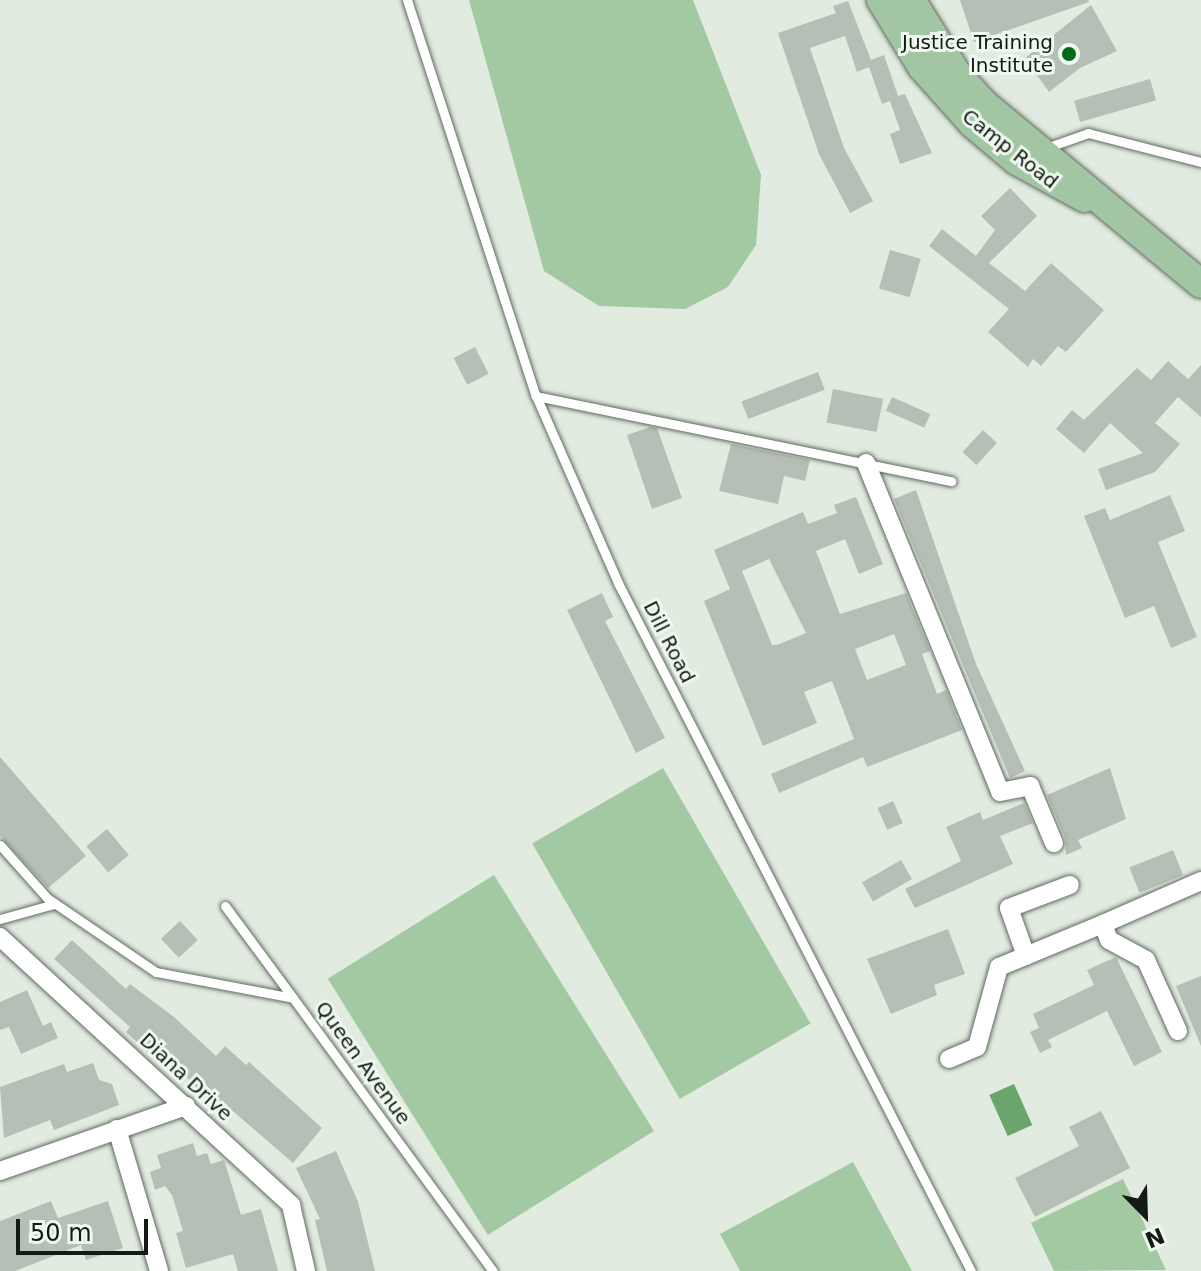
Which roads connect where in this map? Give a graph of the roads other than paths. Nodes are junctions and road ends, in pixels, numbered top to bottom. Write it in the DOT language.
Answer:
graph roads {
  1 [pos="407,0"];
  2 [pos="881,0"];
  3 [pos="911,0"];
  4 [pos="1041,150"];
  5 [pos="1201,162"];
  6 [pos="1097,203"];
  7 [pos="1201,284"];
  8 [pos="536,396"];
  9 [pos="866,463"];
  10 [pos="951,481"];
  11 [pos="1054,843"];
  12 [pos="0,845"];
  13 [pos="1201,881"];
  14 [pos="1070,885"];
  15 [pos="54,904"];
  16 [pos="225,906"];
  17 [pos="0,919"];
  18 [pos="1103,924"];
  19 [pos="0,937"];
  20 [pos="1026,956"];
  21 [pos="293,998"];
  22 [pos="1178,1031"];
  23 [pos="949,1059"];
  24 [pos="186,1106"];
  25 [pos="117,1129"];
  26 [pos="0,1171"];
  27 [pos="159,1271"];
  28 [pos="306,1271"];
  29 [pos="493,1271"];
  30 [pos="971,1271"];
  1 -- 8 [label="lane, Dill Road"];
  2 -- 6 [label="main road, Camp Road"];
  3 -- 4 [label="main road, Camp Road"];
  4 -- 5 [label="lane"];
  4 -- 6 [label="main road, Camp Road"];
  6 -- 7 [label="main road, Camp Road"];
  8 -- 9 [label="lane"];
  8 -- 30 [label="lane, Dill Road"];
  9 -- 10 [label="lane"];
  9 -- 11 [label="street"];
  12 -- 15 [label="lane, Queen Avenue"];
  13 -- 18 [label="street"];
  14 -- 20 [label="street"];
  15 -- 17 [label="lane"];
  15 -- 21 [label="lane, Queen Avenue"];
  16 -- 21 [label="lane"];
  18 -- 20 [label="street"];
  18 -- 22 [label="street"];
  19 -- 24 [label="street, Diana Drive"];
  20 -- 23 [label="street"];
  21 -- 29 [label="lane, Queen Avenue"];
  24 -- 25 [label="street"];
  24 -- 28 [label="street, Diana Drive"];
  25 -- 26 [label="street"];
  25 -- 27 [label="street"];
}
